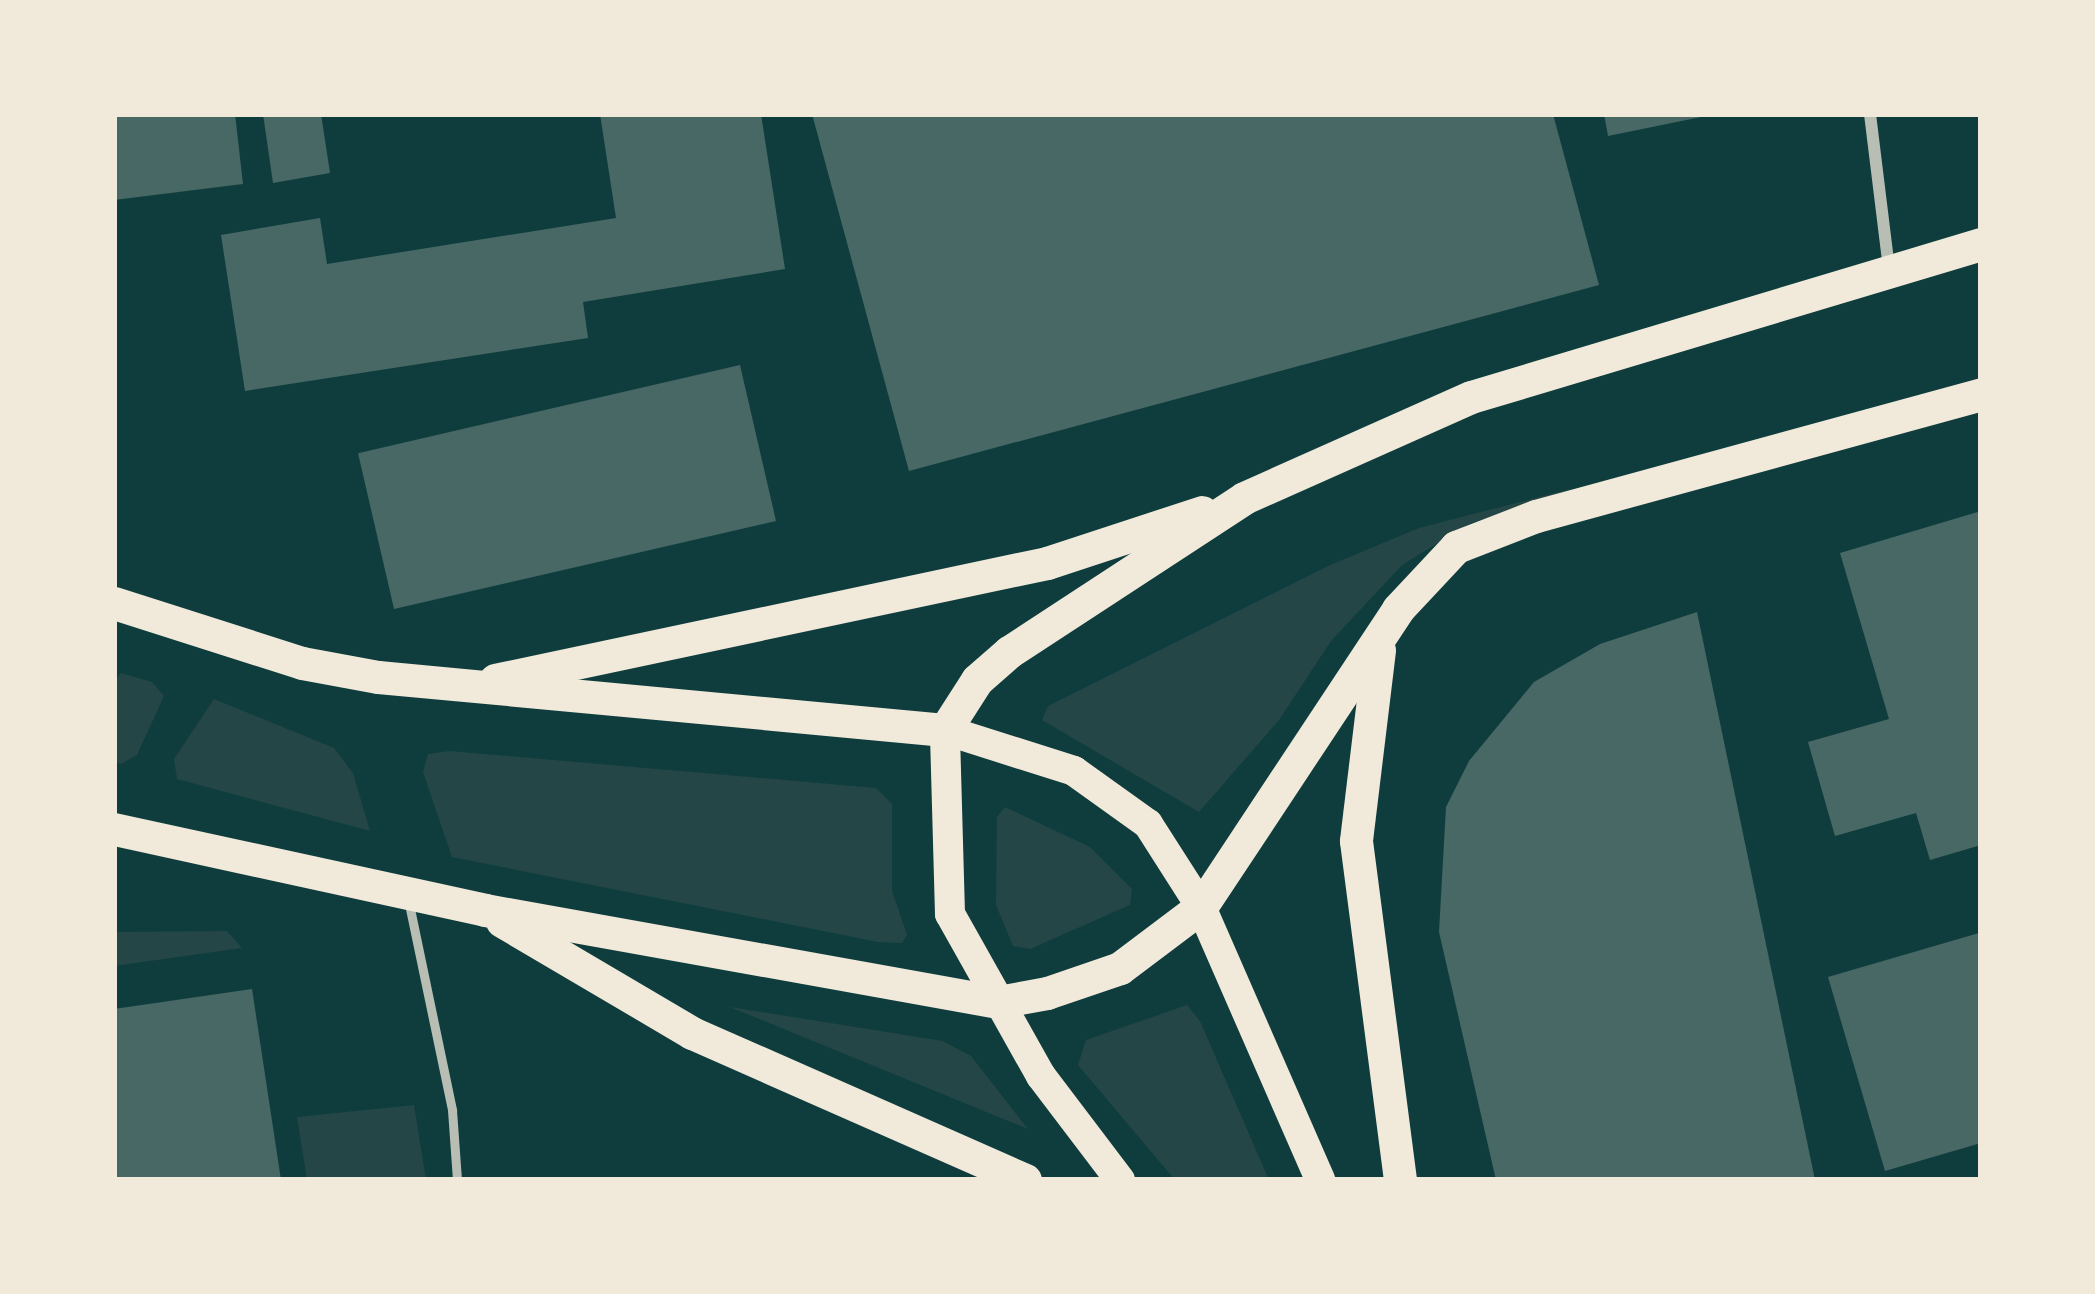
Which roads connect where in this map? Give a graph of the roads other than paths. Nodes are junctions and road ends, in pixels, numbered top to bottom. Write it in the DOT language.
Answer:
graph roads {
  1 [pos="1870,114"];
  2 [pos="1981,244"];
  3 [pos="1890,270"];
  4 [pos="1981,394"];
  5 [pos="1244,498"];
  6 [pos="114,603"];
  7 [pos="1380,642"];
  8 [pos="453,688"];
  9 [pos="945,730"];
  10 [pos="114,829"];
  11 [pos="407,894"];
  12 [pos="1201,907"];
  13 [pos="485,910"];
  14 [pos="998,1001"];
  15 [pos="457,1180"];
  16 [pos="1025,1180"];
  17 [pos="1120,1180"];
  18 [pos="1320,1180"];
  19 [pos="1400,1180"];
  1 -- 3 [label="street"];
  2 -- 3 [label="highway"];
  3 -- 5 [label="highway"];
  4 -- 7 [label="highway"];
  5 -- 8 [label="highway"];
  5 -- 9 [label="highway"];
  6 -- 8 [label="highway"];
  7 -- 12 [label="highway"];
  7 -- 19 [label="highway"];
  8 -- 9 [label="highway"];
  9 -- 12 [label="main road"];
  9 -- 14 [label="main road"];
  10 -- 11 [label="highway"];
  11 -- 13 [label="highway"];
  11 -- 15 [label="lane"];
  12 -- 14 [label="highway"];
  12 -- 18 [label="main road"];
  13 -- 14 [label="highway"];
  13 -- 16 [label="highway"];
  14 -- 17 [label="main road"];
}
